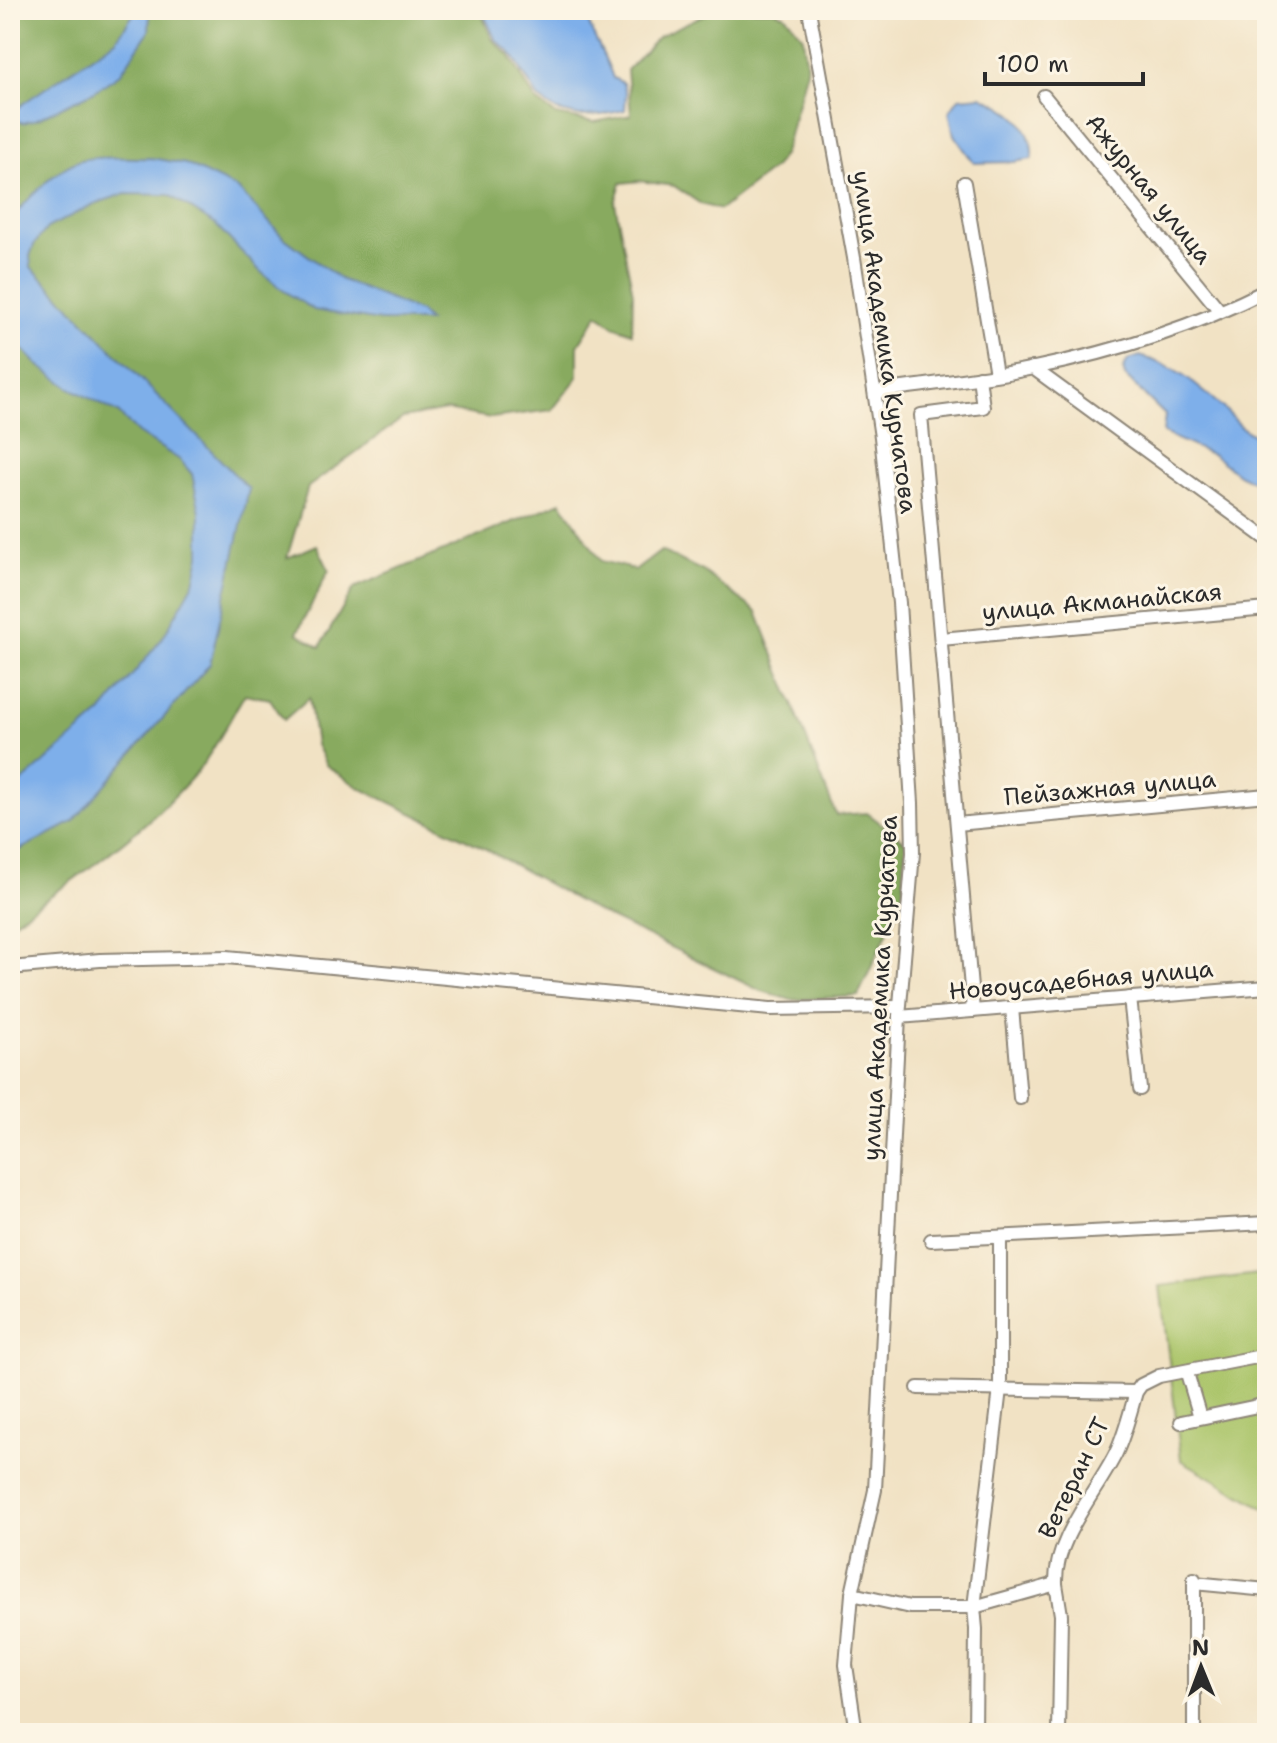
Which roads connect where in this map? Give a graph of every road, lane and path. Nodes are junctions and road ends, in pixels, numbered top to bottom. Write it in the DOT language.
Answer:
graph roads {
  1 [pos="809,10"];
  2 [pos="1044,96"];
  3 [pos="964,183"];
  4 [pos="1267,290"];
  5 [pos="1220,311"];
  6 [pos="1033,368"];
  7 [pos="996,374"];
  8 [pos="979,377"];
  9 [pos="875,392"];
  10 [pos="1267,539"];
  11 [pos="1267,609"];
  12 [pos="941,639"];
  13 [pos="1267,795"];
  14 [pos="957,824"];
  15 [pos="10,968"];
  16 [pos="1267,987"];
  17 [pos="1130,998"];
  18 [pos="1012,1008"];
  19 [pos="973,1011"];
  20 [pos="899,1012"];
  21 [pos="1140,1089"];
  22 [pos="1020,1098"];
  23 [pos="1267,1223"];
  24 [pos="1000,1238"];
  25 [pos="931,1240"];
  26 [pos="1267,1355"];
  27 [pos="1187,1373"];
  28 [pos="918,1388"];
  29 [pos="1000,1389"];
  30 [pos="1136,1392"];
  31 [pos="1267,1404"];
  32 [pos="1200,1417"];
  33 [pos="1181,1422"];
  34 [pos="1056,1584"];
  35 [pos="1267,1590"];
  36 [pos="852,1594"];
  37 [pos="974,1607"];
  38 [pos="856,1733"];
  39 [pos="975,1733"];
  40 [pos="1059,1733"];
  41 [pos="1194,1733"];
  1 -- 9 [label="street, улица Академика Курчатова"];
  2 -- 5 [label="street, Ажурная улица"];
  3 -- 7 [label="street"];
  4 -- 5 [label="street"];
  5 -- 6 [label="street"];
  6 -- 7 [label="street"];
  6 -- 10 [label="street"];
  7 -- 8 [label="street"];
  8 -- 9 [label="street"];
  8 -- 12 [label="street"];
  9 -- 20 [label="street, улица Академика Курчатова"];
  11 -- 12 [label="street, улица Акманайская"];
  12 -- 14 [label="street"];
  13 -- 14 [label="street, Пейзажная улица"];
  14 -- 19 [label="street"];
  15 -- 20 [label="street, Новоусадебная улица"];
  16 -- 17 [label="street, Новоусадебная улица"];
  17 -- 18 [label="street, Новоусадебная улица"];
  17 -- 21 [label="street"];
  18 -- 19 [label="street, Новоусадебная улица"];
  18 -- 22 [label="street"];
  19 -- 20 [label="street, Новоусадебная улица"];
  20 -- 36 [label="street, улица Академика Курчатова"];
  23 -- 24 [label="street"];
  24 -- 25 [label="street"];
  24 -- 29 [label="street"];
  26 -- 27 [label="street"];
  27 -- 30 [label="street"];
  27 -- 32 [label="street"];
  28 -- 29 [label="street"];
  29 -- 30 [label="street"];
  29 -- 37 [label="street"];
  30 -- 34 [label="street, Ветеран СТ"];
  31 -- 32 [label="street"];
  32 -- 33 [label="street"];
  34 -- 37 [label="street"];
  34 -- 40 [label="street, Ветеран СТ"];
  35 -- 41 [label="street"];
  36 -- 37 [label="street"];
  36 -- 38 [label="street, улица Академика Курчатова"];
  37 -- 39 [label="street"];
}
